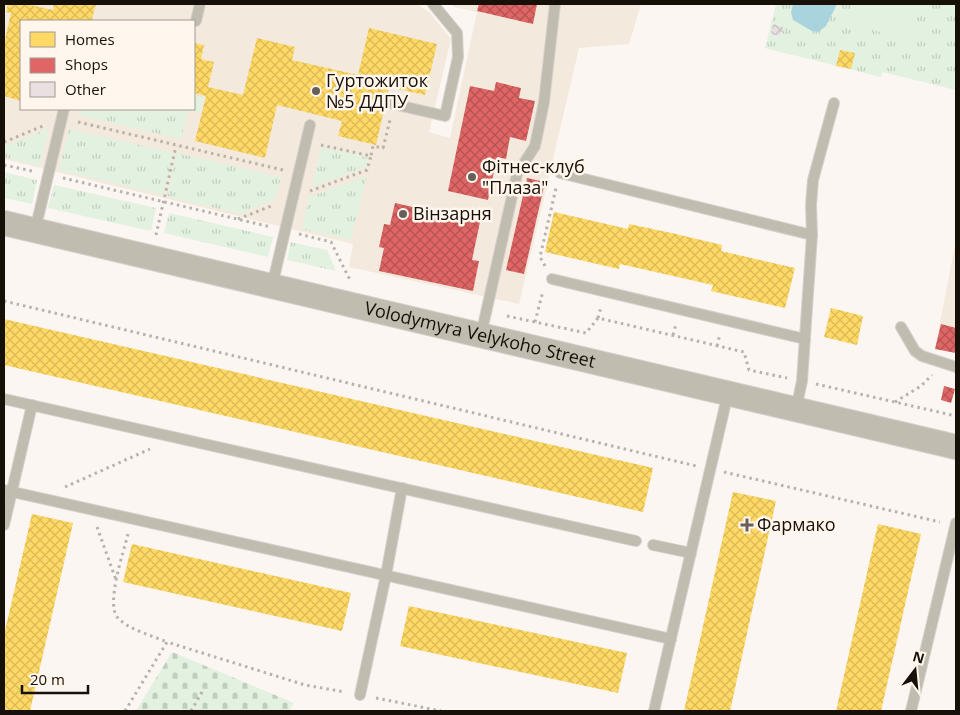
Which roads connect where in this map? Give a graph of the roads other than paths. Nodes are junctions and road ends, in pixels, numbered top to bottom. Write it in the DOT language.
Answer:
graph roads {
  1 [pos="200,4"];
  2 [pos="433,4"];
  3 [pos="555,4"];
  4 [pos="196,21"];
  5 [pos="834,103"];
  6 [pos="394,104"];
  7 [pos="62,113"];
  8 [pos="310,124"];
  9 [pos="560,173"];
  10 [pos="4,223"];
  11 [pos="35,230"];
  12 [pos="812,235"];
  13 [pos="550,274"];
  14 [pos="272,286"];
  15 [pos="901,328"];
  16 [pos="481,335"];
  17 [pos="805,338"];
  18 [pos="953,366"];
  19 [pos="728,393"];
  20 [pos="4,399"];
  21 [pos="32,405"];
  22 [pos="796,409"];
  23 [pos="956,447"];
  24 [pos="402,488"];
  25 [pos="8,490"];
  26 [pos="956,524"];
  27 [pos="4,525"];
  28 [pos="636,540"];
  29 [pos="653,544"];
  30 [pos="691,553"];
  31 [pos="386,576"];
  32 [pos="670,639"];
  33 [pos="360,695"];
  34 [pos="654,711"];
  35 [pos="911,711"];
  1 -- 4 [label="lane"];
  2 -- 6 [label="lane"];
  3 -- 16 [label="lane"];
  5 -- 12 [label="lane"];
  7 -- 11 [label="lane"];
  8 -- 14 [label="lane"];
  9 -- 12 [label="lane"];
  10 -- 11 [label="street, Volodymyra Velykoho Street"];
  11 -- 14 [label="street, Volodymyra Velykoho Street"];
  12 -- 17 [label="lane"];
  13 -- 17 [label="lane"];
  14 -- 16 [label="street, Volodymyra Velykoho Street"];
  15 -- 18 [label="lane"];
  16 -- 19 [label="street, Volodymyra Velykoho Street"];
  17 -- 22 [label="lane"];
  19 -- 22 [label="street, Volodymyra Velykoho Street"];
  19 -- 30 [label="lane"];
  20 -- 21 [label="lane"];
  21 -- 24 [label="lane"];
  21 -- 25 [label="lane"];
  22 -- 23 [label="street, Volodymyra Velykoho Street"];
  24 -- 28 [label="lane"];
  24 -- 31 [label="lane"];
  25 -- 27 [label="lane"];
  25 -- 31 [label="lane"];
  26 -- 35 [label="lane"];
  29 -- 30 [label="lane"];
  30 -- 32 [label="lane"];
  31 -- 32 [label="lane"];
  31 -- 33 [label="lane"];
  32 -- 34 [label="lane"];
}
